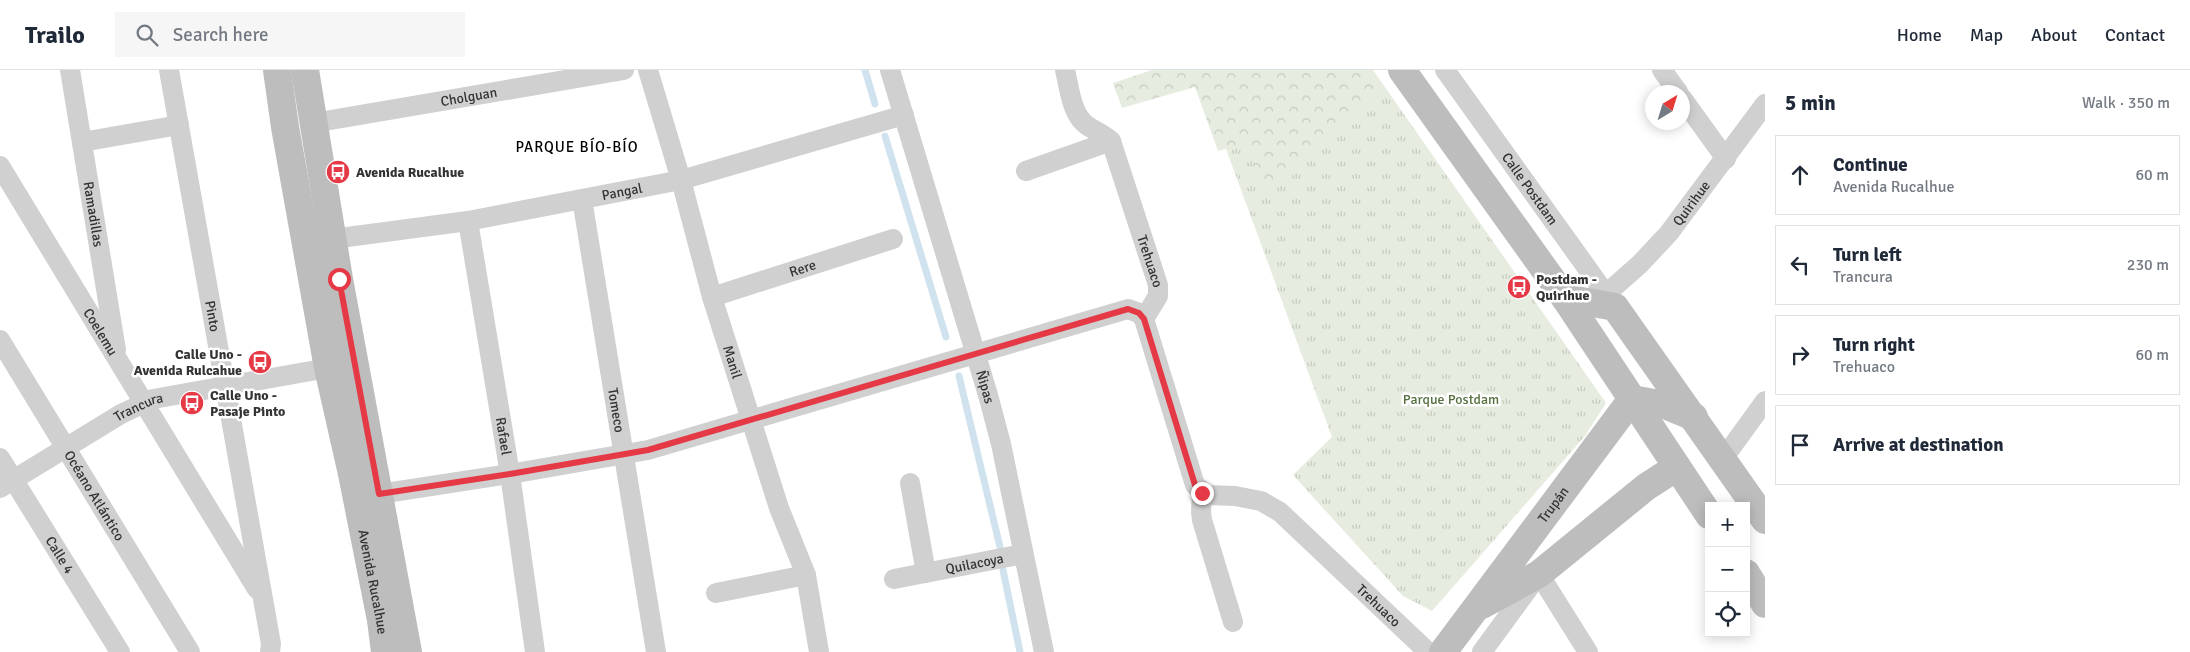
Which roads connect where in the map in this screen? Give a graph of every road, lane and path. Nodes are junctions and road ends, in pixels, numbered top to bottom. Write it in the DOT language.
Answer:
graph roads {
  1 [pos="70,70"];
  2 [pos="169,70"];
  3 [pos="276,70"];
  4 [pos="305,70"];
  5 [pos="624,70"];
  6 [pos="648,70"];
  7 [pos="890,70"];
  8 [pos="1064,70"];
  9 [pos="1402,70"];
  10 [pos="1445,70"];
  11 [pos="1662,70"];
  12 [pos="1673,85"];
  13 [pos="1765,104"];
  14 [pos="1690,109"];
  15 [pos="904,115"];
  16 [pos="313,123"];
  17 [pos="179,125"];
  18 [pos="1110,141"];
  19 [pos="82,142"];
  20 [pos="1726,159"];
  21 [pos="0,166"];
  22 [pos="1026,171"];
  23 [pos="681,180"];
  24 [pos="582,199"];
  25 [pos="468,221"];
  26 [pos="332,239"];
  27 [pos="893,239"];
  28 [pos="712,297"];
  29 [pos="1564,298"];
  30 [pos="1611,300"];
  31 [pos="1144,319"];
  32 [pos="0,340"];
  33 [pos="974,353"];
  34 [pos="118,360"];
  35 [pos="342,366"];
  36 [pos="225,386"];
  37 [pos="1632,399"];
  38 [pos="1765,401"];
  39 [pos="144,403"];
  40 [pos="1694,417"];
  41 [pos="751,420"];
  42 [pos="66,448"];
  43 [pos="624,454"];
  44 [pos="0,458"];
  45 [pos="1723,459"];
  46 [pos="1677,468"];
  47 [pos="510,474"];
  48 [pos="910,483"];
  49 [pos="7,484"];
  50 [pos="1202,493"];
  51 [pos="379,494"];
  52 [pos="1705,509"];
  53 [pos="1765,520"];
  54 [pos="1023,554"];
  55 [pos="1750,566"];
  56 [pos="926,573"];
  57 [pos="1539,574"];
  58 [pos="806,575"];
  59 [pos="1765,576"];
  60 [pos="894,579"];
  61 [pos="1750,580"];
  62 [pos="716,593"];
  63 [pos="263,599"];
  64 [pos="1765,604"];
  65 [pos="1474,610"];
  66 [pos="1233,622"];
  67 [pos="120,652"];
  68 [pos="190,652"];
  69 [pos="270,652"];
  70 [pos="384,652"];
  71 [pos="408,652"];
  72 [pos="536,652"];
  73 [pos="656,652"];
  74 [pos="819,652"];
  75 [pos="1044,652"];
  76 [pos="1428,652"];
  77 [pos="1443,652"];
  78 [pos="1482,652"];
  79 [pos="1588,652"];
  1 -- 19 [label="street, Ramadillas"];
  2 -- 17 [label="street, Pinto"];
  3 -- 35 [label="street, Avenida Rucalhue"];
  4 -- 16 [label="street, Avenida Rucalhue"];
  5 -- 16 [label="street, Cholguan"];
  6 -- 23 [label="street, Manil"];
  7 -- 15 [label="street, Ñipas"];
  8 -- 18 [label="street"];
  9 -- 29 [label="street"];
  10 -- 30 [label="street, Calle Postdam"];
  11 -- 12 [label="street"];
  13 -- 20 [label="street, Quirihue"];
  14 -- 20 [label="street"];
  15 -- 23 [label="street, Pangal"];
  15 -- 33 [label="street, Ñipas"];
  16 -- 26 [label="street, Avenida Rucalhue"];
  17 -- 19 [label="street"];
  17 -- 36 [label="street, Pinto"];
  18 -- 22 [label="street"];
  18 -- 31 [label="street, Trehuaco"];
  19 -- 34 [label="street, Ramadillas"];
  20 -- 30 [label="street, Quirihue"];
  21 -- 34 [label="street, Coelemu"];
  23 -- 24 [label="street, Pangal"];
  23 -- 28 [label="street, Manil"];
  24 -- 25 [label="street, Pangal"];
  24 -- 43 [label="street, Tomeco"];
  25 -- 26 [label="street, Pangal"];
  25 -- 47 [label="street, Rafael"];
  26 -- 35 [label="street, Avenida Rucalhue"];
  27 -- 28 [label="street, Rere"];
  28 -- 41 [label="street, Manil"];
  29 -- 30 [label="street"];
  29 -- 37 [label="street"];
  30 -- 40 [label="street, Calle Postdam"];
  31 -- 33 [label="street"];
  31 -- 50 [label="street"];
  32 -- 42 [label="street, Océano Atlántico"];
  33 -- 41 [label="street"];
  33 -- 54 [label="street, Ñipas"];
  34 -- 39 [label="street, Coelemu"];
  35 -- 36 [label="street, Trancura"];
  35 -- 51 [label="street, Avenida Rucalhue"];
  35 -- 70 [label="street, Avenida Rucalhue"];
  36 -- 39 [label="street, Trancura"];
  36 -- 63 [label="street, Pinto"];
  37 -- 40 [label="street"];
  37 -- 46 [label="street"];
  37 -- 65 [label="street, Trupán"];
  38 -- 45 [label="street"];
  39 -- 42 [label="street, Trancura"];
  39 -- 63 [label="street, Coelemu"];
  40 -- 45 [label="street, Calle Postdam"];
  41 -- 43 [label="street"];
  41 -- 58 [label="street, Manil"];
  42 -- 49 [label="street, Trancura"];
  42 -- 68 [label="street, Océano Atlántico"];
  43 -- 47 [label="street"];
  43 -- 73 [label="street, Tomeco"];
  44 -- 49 [label="street, Calle 4"];
  45 -- 53 [label="street, Calle Postdam"];
  46 -- 52 [label="street"];
  46 -- 57 [label="street, Trupán"];
  47 -- 51 [label="street"];
  47 -- 72 [label="street, Rafael"];
  48 -- 56 [label="street, Quilacoya"];
  49 -- 67 [label="street, Calle 4"];
  50 -- 66 [label="street"];
  50 -- 76 [label="street, Trehuaco"];
  51 -- 71 [label="street, Avenida Rucalhue"];
  54 -- 56 [label="street, Quilacoya"];
  54 -- 75 [label="street, Ñipas"];
  55 -- 59 [label="street"];
  56 -- 60 [label="street, Quilacoya"];
  57 -- 65 [label="street, Trupán"];
  57 -- 78 [label="street, Trupán"];
  57 -- 79 [label="street"];
  58 -- 62 [label="street"];
  58 -- 74 [label="street, Manil"];
  61 -- 64 [label="street"];
  63 -- 69 [label="street, Pinto"];
  65 -- 77 [label="street, Trupán"];
}
